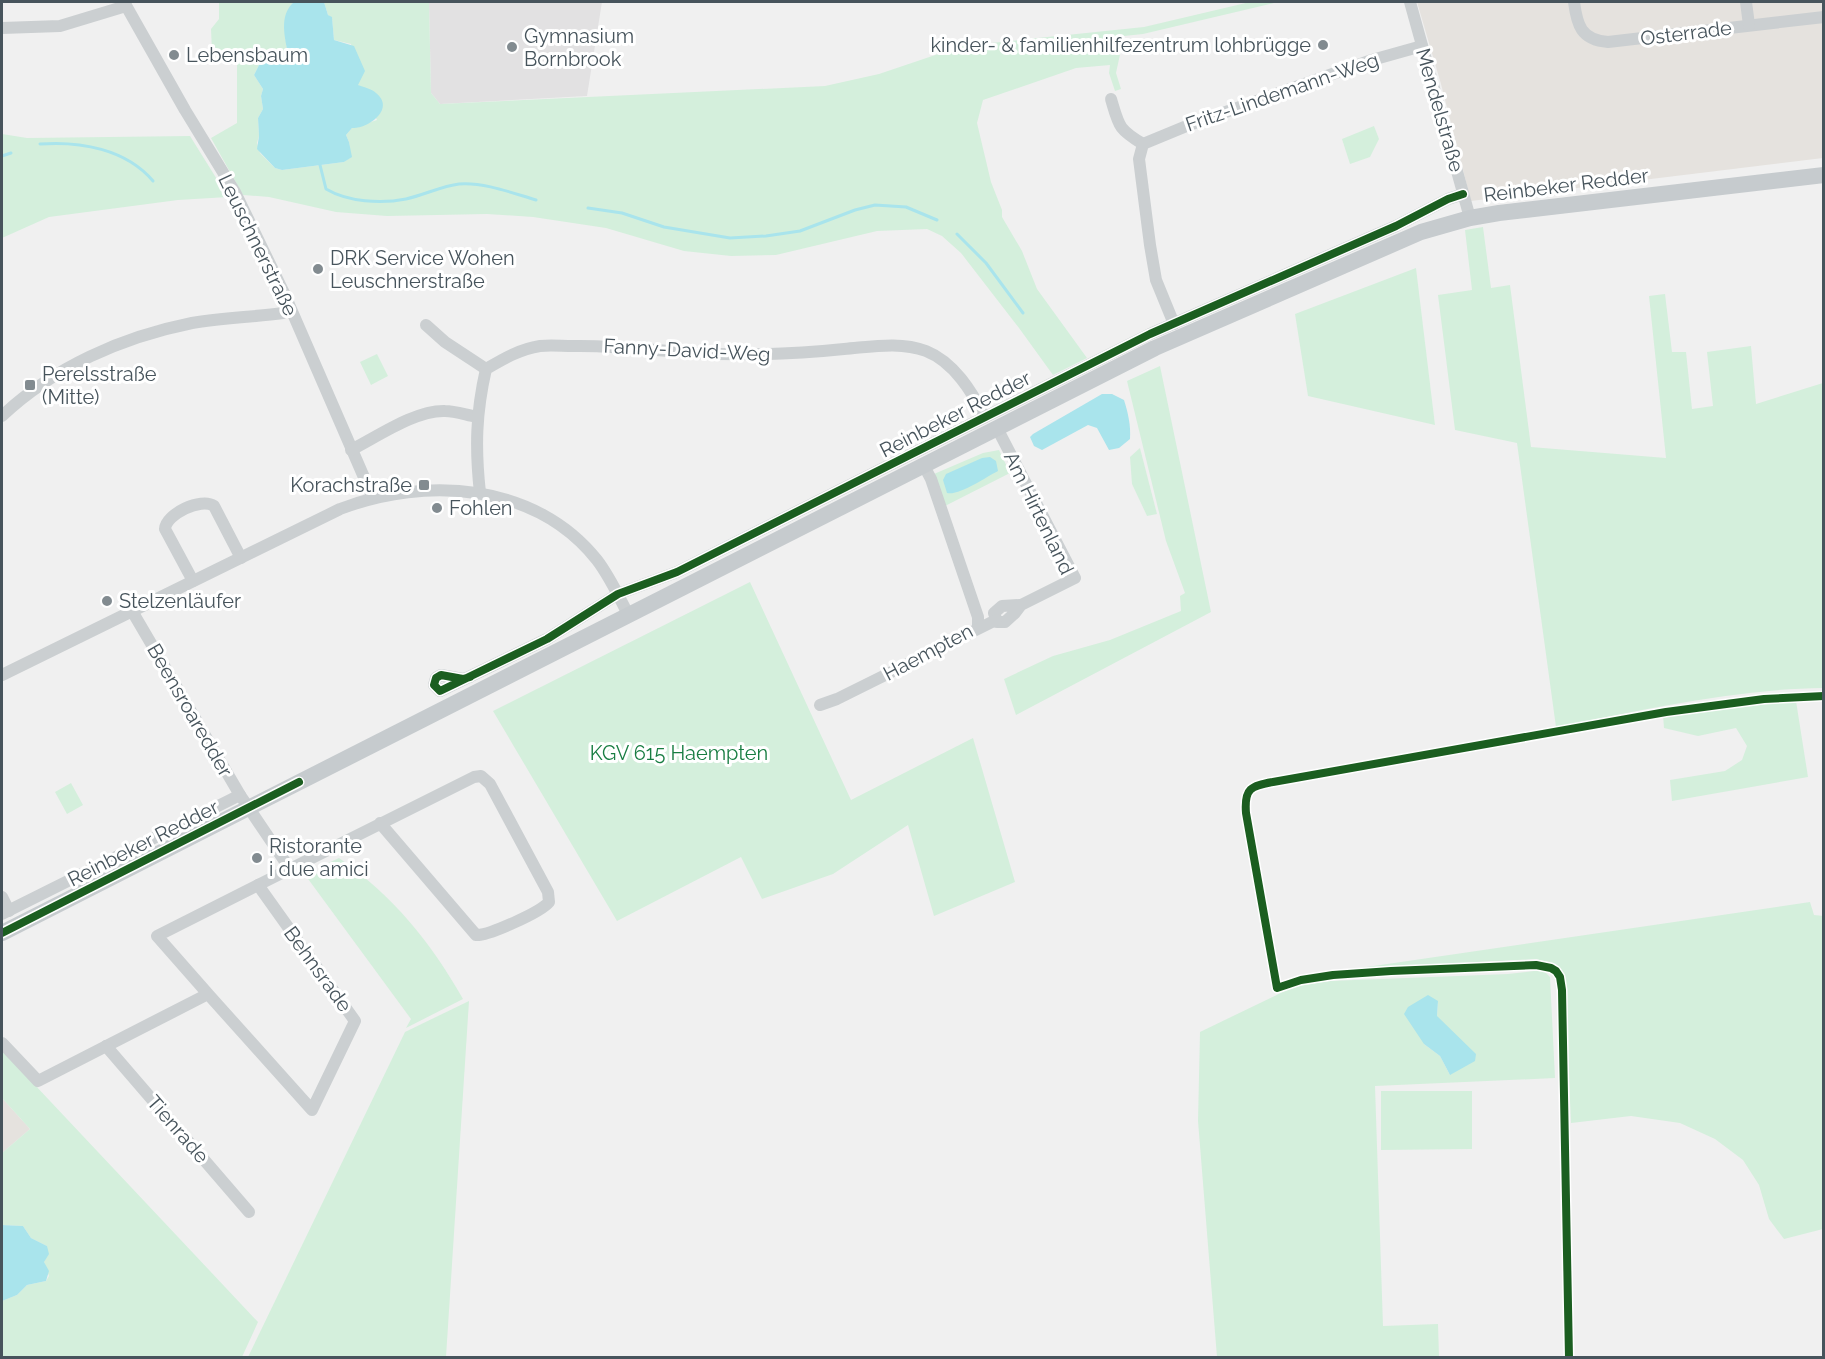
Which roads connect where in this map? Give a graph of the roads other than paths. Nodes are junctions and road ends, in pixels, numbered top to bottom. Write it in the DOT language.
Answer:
graph roads {
  1 [pos="1410,2"];
  2 [pos="1574,2"];
  3 [pos="1746,2"];
  4 [pos="125,4"];
  5 [pos="1824,17"];
  6 [pos="1749,25"];
  7 [pos="2,28"];
  8 [pos="1422,46"];
  9 [pos="1111,99"];
  10 [pos="1143,144"];
  11 [pos="1824,175"];
  12 [pos="1463,194"];
  13 [pos="1470,218"];
  14 [pos="290,310"];
  15 [pos="1174,324"];
  16 [pos="426,325"];
  17 [pos="486,369"];
  18 [pos="2,416"];
  19 [pos="477,417"];
  20 [pos="991,423"];
  21 [pos="351,450"];
  22 [pos="924,466"];
  23 [pos="480,492"];
  24 [pos="373,498"];
  25 [pos="241,558"];
  26 [pos="192,581"];
  27 [pos="618,594"];
  28 [pos="132,611"];
  29 [pos="629,616"];
  30 [pos="978,628"];
  31 [pos="2,675"];
  32 [pos="470,677"];
  33 [pos="820,705"];
  34 [pos="244,801"];
  35 [pos="380,823"];
  36 [pos="290,868"];
  37 [pos="258,885"];
  38 [pos="2,897"];
  39 [pos="5,913"];
  40 [pos="2,933"];
  41 [pos="208,994"];
  42 [pos="2,1043"];
  43 [pos="106,1046"];
  44 [pos="249,1212"];
  1 -- 8 [label="street, Mendelstraße"];
  2 -- 6 [label="street, Osterrade"];
  3 -- 6 [label="street"];
  4 -- 7 [label="street"];
  4 -- 14 [label="street, Leuschnerstraße"];
  5 -- 6 [label="street, Osterrade"];
  8 -- 10 [label="street, Fritz-Lindemann-Weg"];
  8 -- 12 [label="street, Mendelstraße"];
  9 -- 10 [label="street"];
  10 -- 15 [label="street"];
  11 -- 13 [label="main road, Reinbeker Redder"];
  12 -- 13 [label="street, Mendelstraße"];
  12 -- 15 [label="street, Reinbeker Redder"];
  13 -- 20 [label="main road, Reinbeker Redder"];
  14 -- 18 [label="street"];
  14 -- 21 [label="street, Leuschnerstraße"];
  15 -- 20 [label="street, Reinbeker Redder"];
  16 -- 17 [label="street"];
  17 -- 19 [label="street"];
  17 -- 20 [label="street, Fanny-David-Weg"];
  19 -- 21 [label="street"];
  19 -- 23 [label="street"];
  20 -- 22 [label="main road, Reinbeker Redder"];
  20 -- 27 [label="street, Reinbeker Redder"];
  20 -- 30 [label="street, Am Hirtenland"];
  21 -- 24 [label="street, Leuschnerstraße"];
  22 -- 29 [label="main road, Reinbeker Redder"];
  22 -- 30 [label="street, Haempten"];
  23 -- 24 [label="street"];
  23 -- 27 [label="street"];
  24 -- 25 [label="street"];
  25 -- 26 [label="street"];
  25 -- 26 [label="street"];
  26 -- 28 [label="street"];
  27 -- 29 [label="street"];
  27 -- 32 [label="street, Reinbeker Redder"];
  28 -- 31 [label="street"];
  28 -- 34 [label="street, Beensroaredder"];
  29 -- 34 [label="main road, Reinbeker Redder"];
  30 -- 33 [label="street, Haempten"];
  34 -- 36 [label="street"];
  34 -- 39 [label="street, Reinbeker Redder"];
  34 -- 40 [label="main road, Reinbeker Redder"];
  35 -- 35 [label="street, Behnsrade"];
  35 -- 36 [label="street, Behnsrade"];
  36 -- 37 [label="street, Behnsrade"];
  37 -- 41 [label="street, Behnsrade"];
  37 -- 41 [label="street, Behnsrade"];
  38 -- 39 [label="street, Reinbeker Redder"];
  41 -- 43 [label="street"];
  42 -- 43 [label="street"];
  43 -- 44 [label="street, Tienrade"];
}
